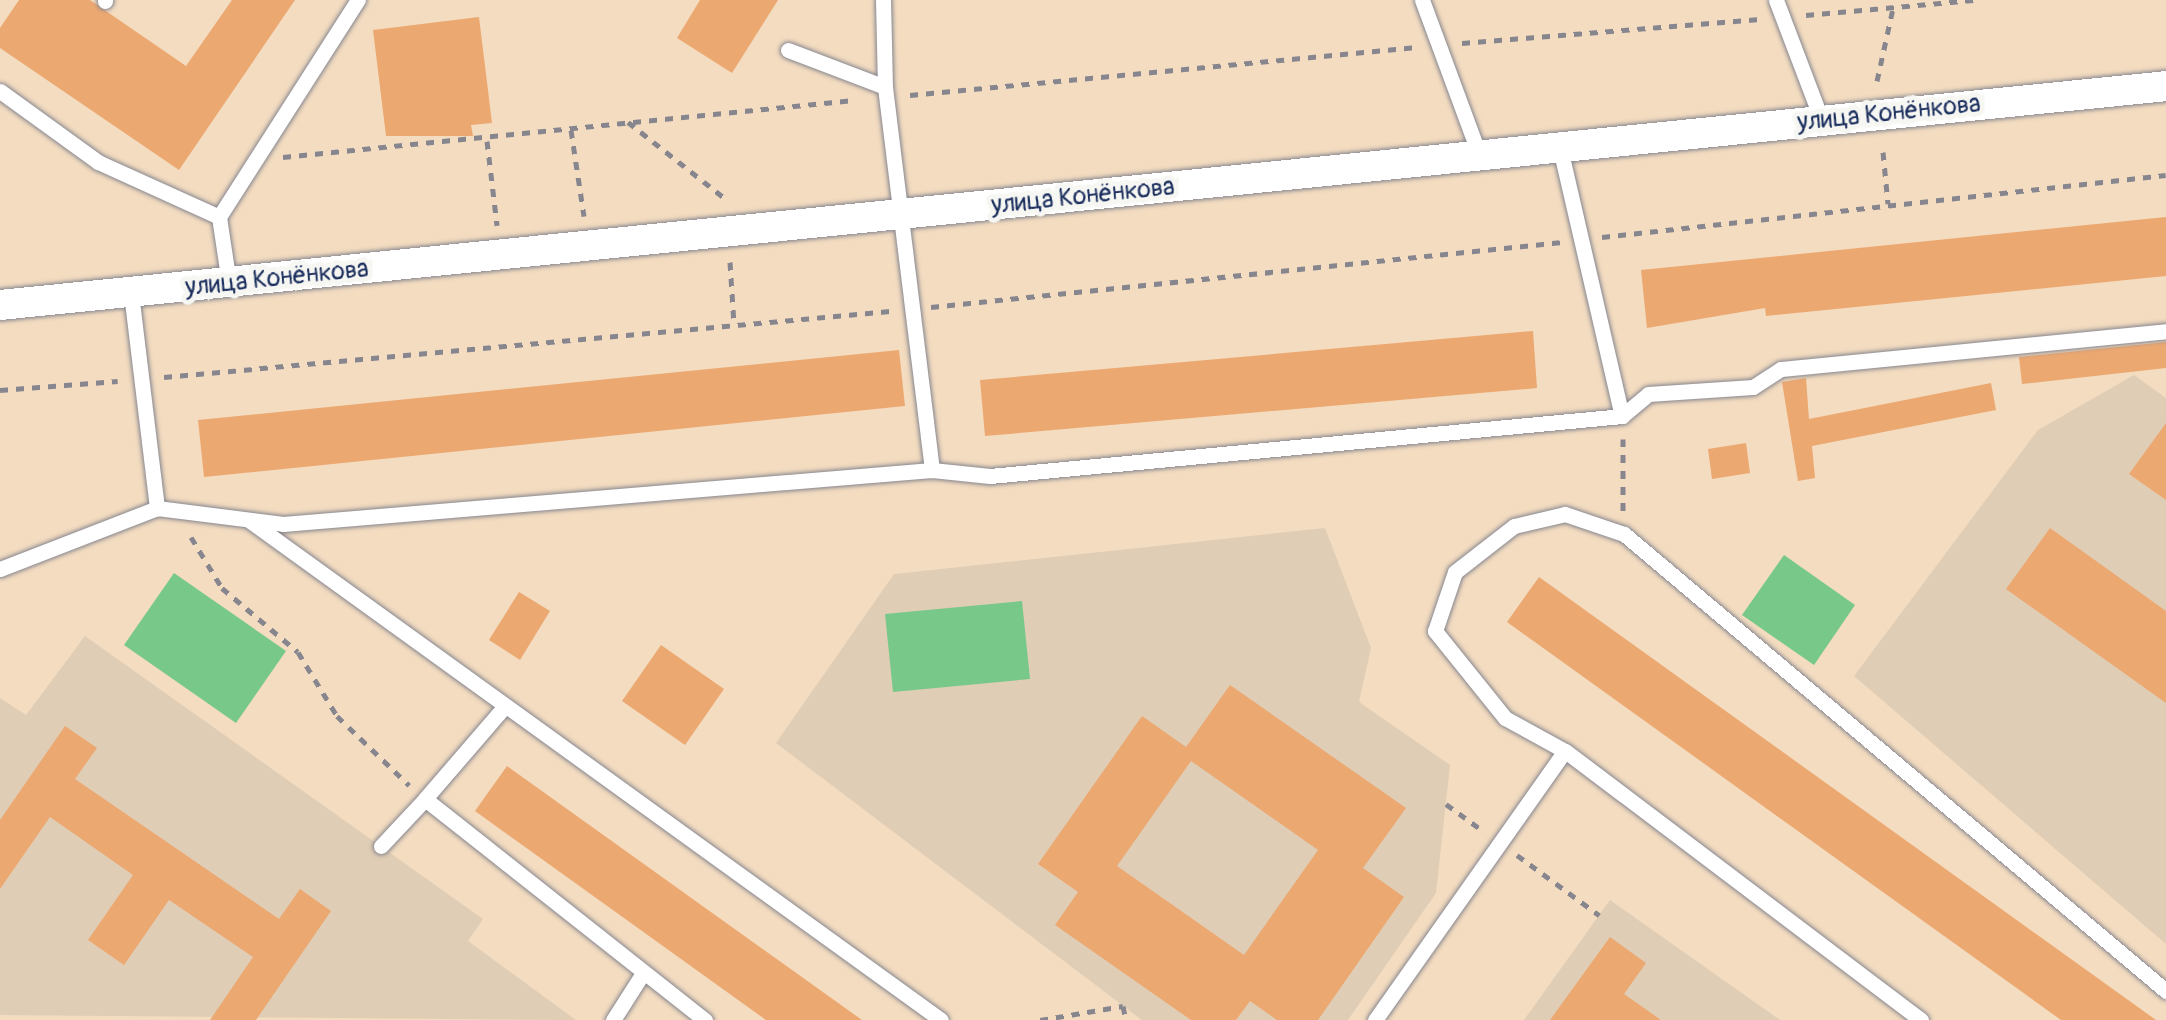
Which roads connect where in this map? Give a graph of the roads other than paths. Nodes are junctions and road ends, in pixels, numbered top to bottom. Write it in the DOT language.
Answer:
graph roads {
  1 [pos="358,0"];
  2 [pos="883,0"];
  3 [pos="1776,0"];
  4 [pos="1426,1"];
  5 [pos="788,50"];
  6 [pos="2166,86"];
  7 [pos="0,91"];
  8 [pos="885,92"];
  9 [pos="1822,121"];
  10 [pos="1560,148"];
  11 [pos="1480,157"];
  12 [pos="906,213"];
  13 [pos="219,217"];
  14 [pos="230,285"];
  15 [pos="131,293"];
  16 [pos="0,305"];
  17 [pos="2166,331"];
  18 [pos="1622,416"];
  19 [pos="932,470"];
  20 [pos="157,508"];
  21 [pos="250,521"];
  22 [pos="0,569"];
  23 [pos="504,707"];
  24 [pos="1566,751"];
  25 [pos="425,799"];
  26 [pos="381,846"];
  27 [pos="2166,966"];
  28 [pos="643,972"];
  29 [pos="2160,986"];
  30 [pos="613,1020"];
  31 [pos="706,1020"];
  32 [pos="941,1020"];
  33 [pos="1375,1020"];
  34 [pos="1921,1020"];
  1 -- 13 [label="lane"];
  2 -- 8 [label="lane"];
  3 -- 9 [label="lane"];
  4 -- 11 [label="lane"];
  5 -- 8 [label="lane"];
  6 -- 9 [label="street, улица Конёнкова"];
  7 -- 13 [label="lane"];
  8 -- 12 [label="lane"];
  9 -- 10 [label="street, улица Конёнкова"];
  10 -- 11 [label="street, улица Конёнкова"];
  10 -- 18 [label="lane"];
  11 -- 12 [label="street, улица Конёнкова"];
  12 -- 14 [label="street, улица Конёнкова"];
  12 -- 19 [label="lane"];
  13 -- 14 [label="lane"];
  14 -- 15 [label="street, улица Конёнкова"];
  15 -- 16 [label="street, улица Конёнкова"];
  15 -- 20 [label="lane"];
  17 -- 18 [label="lane"];
  18 -- 19 [label="lane"];
  19 -- 21 [label="lane"];
  20 -- 21 [label="lane"];
  20 -- 22 [label="lane"];
  21 -- 23 [label="lane"];
  23 -- 25 [label="lane"];
  23 -- 32 [label="lane"];
  24 -- 29 [label="lane"];
  24 -- 33 [label="lane"];
  24 -- 34 [label="lane"];
  25 -- 26 [label="lane"];
  25 -- 28 [label="lane"];
  27 -- 29 [label="lane"];
  28 -- 30 [label="lane"];
  28 -- 31 [label="lane"];
}
